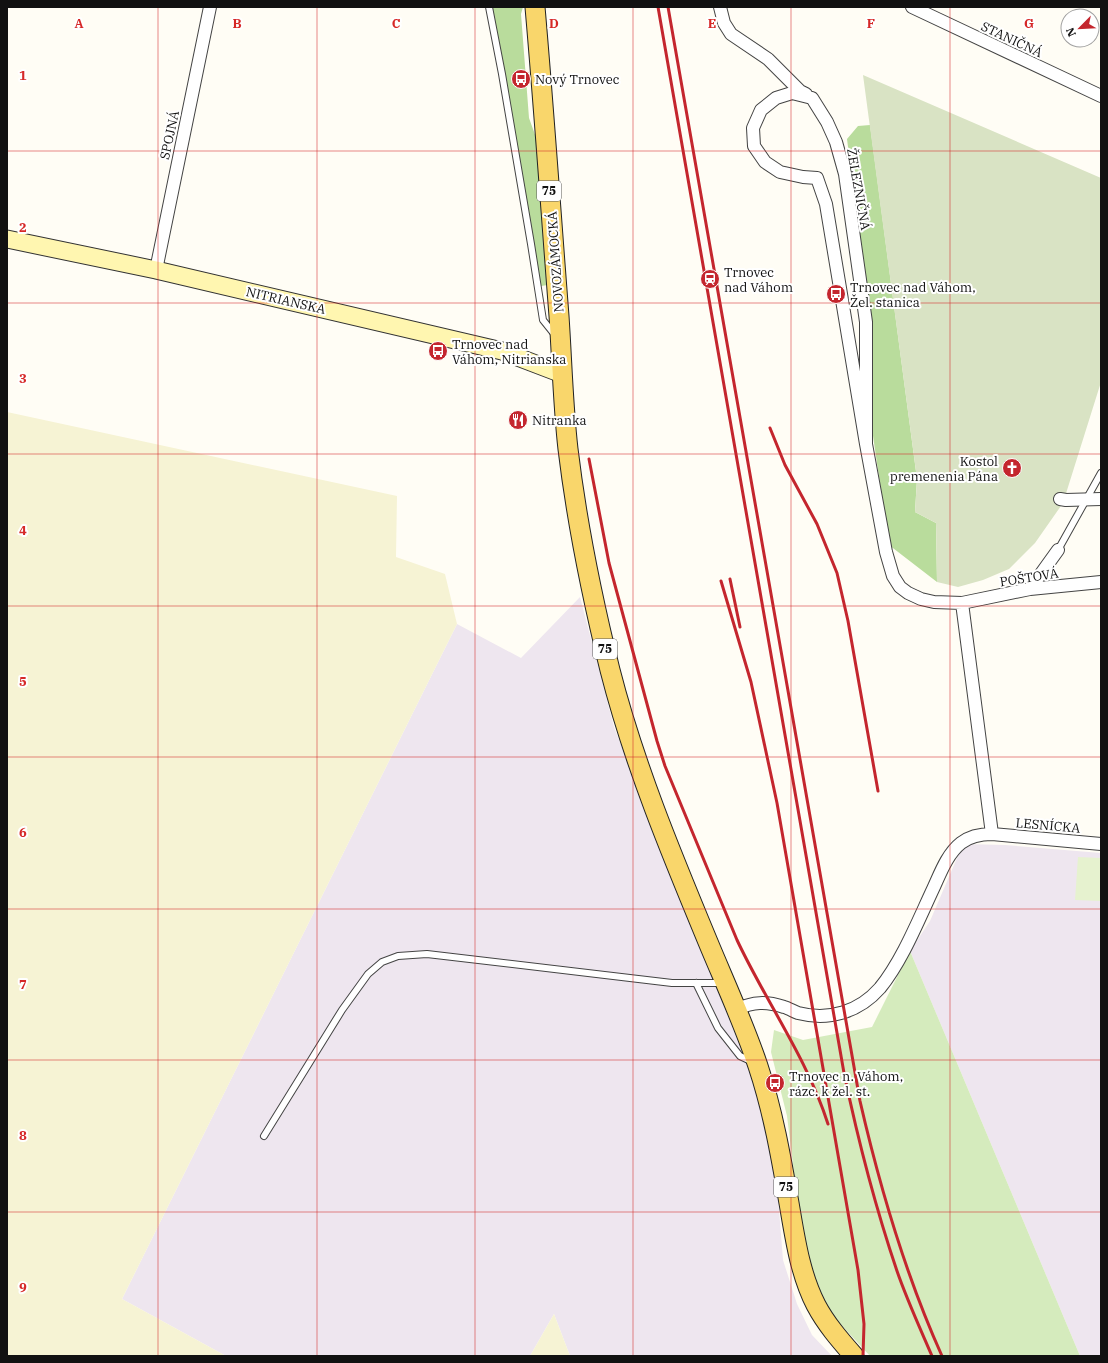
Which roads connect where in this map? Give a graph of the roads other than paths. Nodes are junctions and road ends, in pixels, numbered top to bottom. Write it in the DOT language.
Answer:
graph roads {
  1 [pos="210,7"];
  2 [pos="489,7"];
  3 [pos="535,7"];
  4 [pos="720,7"];
  5 [pos="912,7"];
  6 [pos="1101,96"];
  7 [pos="812,98"];
  8 [pos="7,239"];
  9 [pos="156,270"];
  10 [pos="560,341"];
  11 [pos="562,374"];
  12 [pos="866,444"];
  13 [pos="1101,472"];
  14 [pos="1060,499"];
  15 [pos="1101,499"];
  16 [pos="1085,500"];
  17 [pos="1058,550"];
  18 [pos="1101,582"];
  19 [pos="1030,589"];
  20 [pos="962,603"];
  21 [pos="992,834"];
  22 [pos="1101,844"];
  23 [pos="696,983"];
  24 [pos="725,983"];
  25 [pos="737,1010"];
  26 [pos="757,1064"];
  27 [pos="264,1136"];
  28 [pos="854,1356"];
  1 -- 9 [label="street, SPOJNÁ"];
  2 -- 10 [label="lane"];
  3 -- 10 [label="main road, NOVOZÁMOCKÁ / 75"];
  4 -- 7 [label="street"];
  5 -- 6 [label="street, STANIČNÁ"];
  7 -- 12 [label="street, ŽELEZNIČNÁ"];
  7 -- 12 [label="street, ŽELEZNIČNÁ"];
  8 -- 9 [label="main road, NITRIANSKA"];
  9 -- 11 [label="main road, NITRIANSKA"];
  10 -- 11 [label="main road, NOVOZÁMOCKÁ / 75"];
  11 -- 24 [label="main road, 75"];
  12 -- 20 [label="street, ŽELEZNIČNÁ"];
  13 -- 16 [label="lane"];
  14 -- 16 [label="street"];
  15 -- 16 [label="street"];
  16 -- 17 [label="lane"];
  17 -- 19 [label="street"];
  18 -- 19 [label="street, POŠTOVÁ"];
  19 -- 20 [label="street, POŠTOVÁ"];
  20 -- 21 [label="street"];
  21 -- 22 [label="street, LESNÍCKA"];
  21 -- 25 [label="street, LESNÍCKA"];
  23 -- 24 [label="lane"];
  23 -- 26 [label="lane"];
  23 -- 27 [label="lane"];
  24 -- 25 [label="main road, 75"];
  25 -- 26 [label="main road, 75"];
  26 -- 28 [label="main road, 75"];
}
